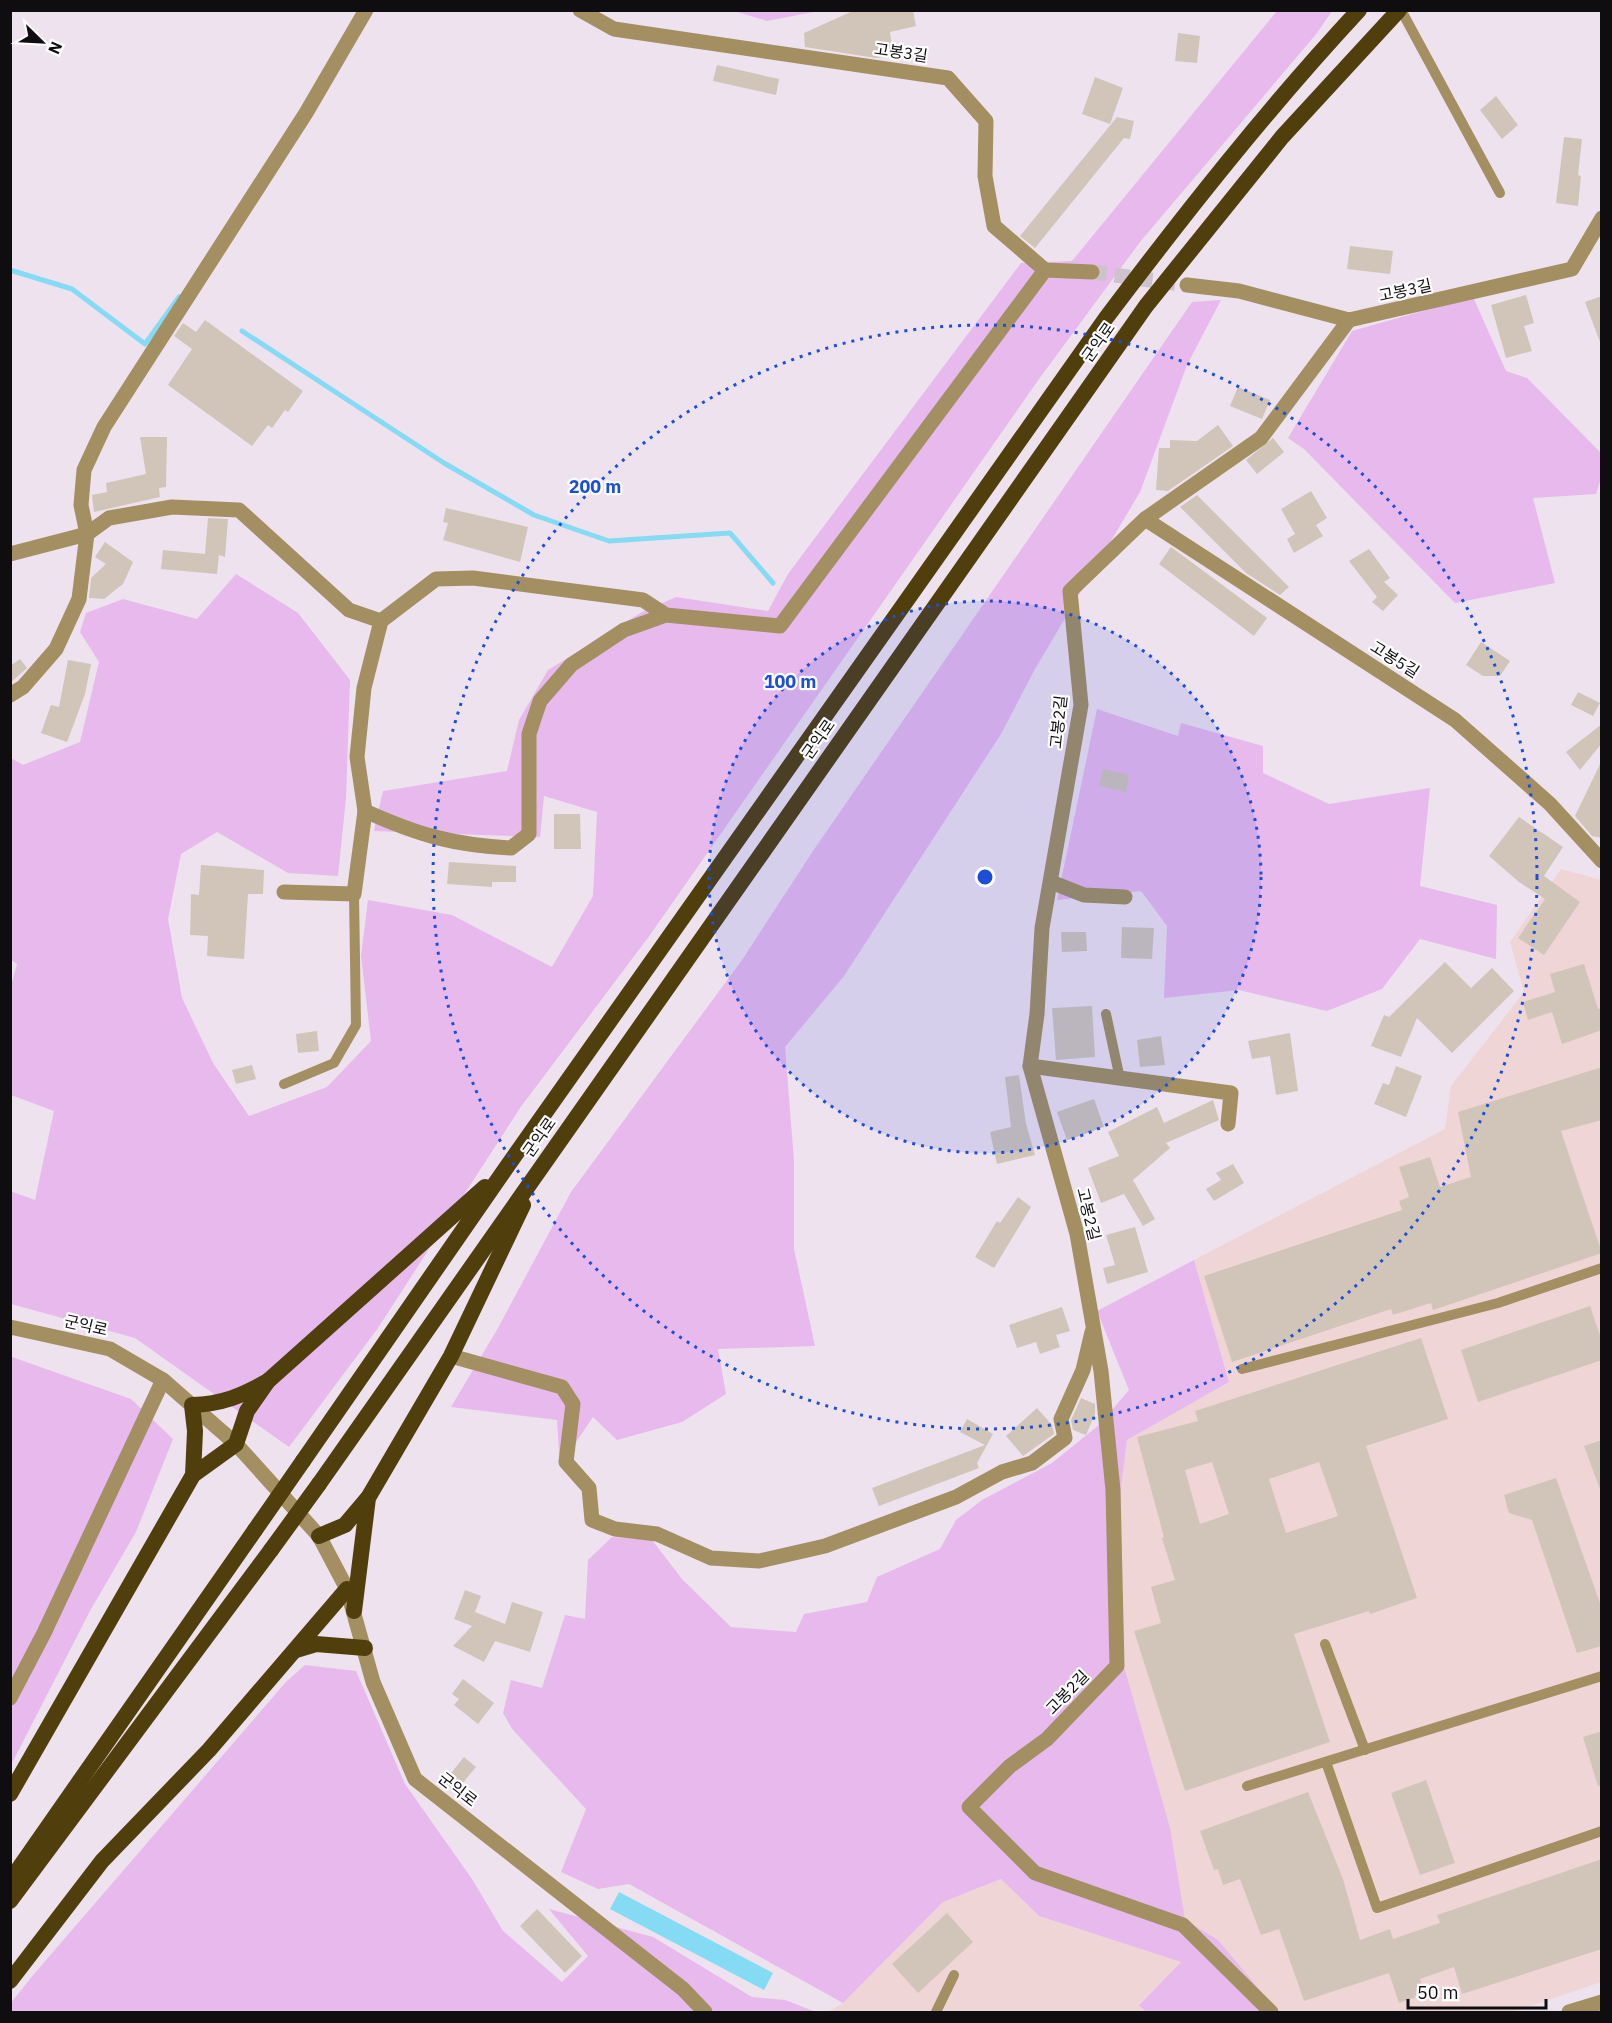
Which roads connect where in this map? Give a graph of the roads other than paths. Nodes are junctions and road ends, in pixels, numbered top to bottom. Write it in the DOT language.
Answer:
graph roads {
  1 [pos="366,10"];
  2 [pos="580,10"];
  3 [pos="1359,10"];
  4 [pos="1400,10"];
  5 [pos="1500,193"];
  6 [pos="1601,219"];
  7 [pos="1046,270"];
  8 [pos="1092,272"];
  9 [pos="1187,285"];
  10 [pos="1350,320"];
  11 [pos="1145,519"];
  12 [pos="87,534"];
  13 [pos="10,554"];
  14 [pos="666,615"];
  15 [pos="381,621"];
  16 [pos="10,695"];
  17 [pos="365,811"];
  18 [pos="1602,861"];
  19 [pos="1051,882"];
  20 [pos="284,892"];
  21 [pos="354,894"];
  22 [pos="1125,897"];
  23 [pos="1106,1014"];
  24 [pos="1030,1066"];
  25 [pos="1120,1079"];
  26 [pos="284,1084"];
  27 [pos="1228,1124"];
  28 [pos="543,1163"];
  29 [pos="506,1168"];
  30 [pos="1602,1268"];
  31 [pos="1093,1326"];
  32 [pos="10,1327"];
  33 [pos="451,1356"];
  34 [pos="1242,1369"];
  35 [pos="163,1380"];
  36 [pos="268,1381"];
  37 [pos="192,1405"];
  38 [pos="236,1444"];
  39 [pos="193,1475"];
  40 [pos="368,1498"];
  41 [pos="319,1536"];
  42 [pos="347,1588"];
  43 [pos="354,1611"];
  44 [pos="1325,1644"];
  45 [pos="365,1648"];
  46 [pos="295,1650"];
  47 [pos="1602,1676"];
  48 [pos="10,1698"];
  49 [pos="1365,1750"];
  50 [pos="1326,1762"];
  51 [pos="1247,1786"];
  52 [pos="10,1794"];
  53 [pos="1602,1831"];
  54 [pos="10,1881"];
  55 [pos="10,1901"];
  56 [pos="954,1975"];
  57 [pos="10,1981"];
  58 [pos="1602,2002"];
  59 [pos="1571,2012"];
  60 [pos="705,2013"];
  61 [pos="936,2013"];
  62 [pos="1271,2013"];
  1 -- 12 [label="street"];
  2 -- 7 [label="street, 고봉3길"];
  3 -- 29 [label="highway, 군익로"];
  4 -- 5 [label="lane"];
  4 -- 28 [label="highway, 군익로"];
  6 -- 10 [label="street, 고봉3길"];
  7 -- 8 [label="street"];
  7 -- 14 [label="street"];
  9 -- 10 [label="street, 고봉3길"];
  10 -- 11 [label="street, 고봉2길"];
  11 -- 18 [label="street, 고봉5길"];
  11 -- 19 [label="street, 고봉2길"];
  12 -- 13 [label="street"];
  12 -- 15 [label="street"];
  12 -- 16 [label="street"];
  14 -- 15 [label="street"];
  14 -- 17 [label="street"];
  15 -- 17 [label="street"];
  17 -- 21 [label="street"];
  19 -- 22 [label="street"];
  19 -- 24 [label="street, 고봉2길"];
  20 -- 21 [label="street"];
  21 -- 26 [label="lane"];
  23 -- 25 [label="lane"];
  24 -- 25 [label="street"];
  24 -- 31 [label="street, 고봉2길"];
  25 -- 27 [label="street"];
  28 -- 33 [label="highway"];
  28 -- 55 [label="highway, 군익로, bridge"];
  29 -- 36 [label="highway"];
  29 -- 54 [label="highway, 군익로, bridge"];
  30 -- 34 [label="lane"];
  31 -- 33 [label="street"];
  31 -- 62 [label="street, 고봉2길"];
  32 -- 35 [label="street, 군익로"];
  33 -- 40 [label="highway"];
  35 -- 37 [label="street, 군익로"];
  35 -- 48 [label="street"];
  36 -- 37 [label="highway"];
  36 -- 38 [label="highway"];
  37 -- 38 [label="street, 군익로"];
  37 -- 39 [label="highway"];
  38 -- 39 [label="highway"];
  38 -- 41 [label="street, 군익로"];
  39 -- 52 [label="highway"];
  40 -- 41 [label="highway"];
  40 -- 43 [label="highway"];
  41 -- 42 [label="street, 군익로"];
  42 -- 43 [label="street, 군익로"];
  42 -- 46 [label="highway"];
  43 -- 45 [label="street, 군익로"];
  44 -- 49 [label="lane"];
  45 -- 46 [label="highway"];
  45 -- 60 [label="street, 군익로"];
  46 -- 57 [label="highway"];
  47 -- 49 [label="lane"];
  49 -- 50 [label="lane"];
  50 -- 51 [label="lane"];
  50 -- 53 [label="lane"];
  56 -- 61 [label="lane"];
  58 -- 59 [label="street"];
}
